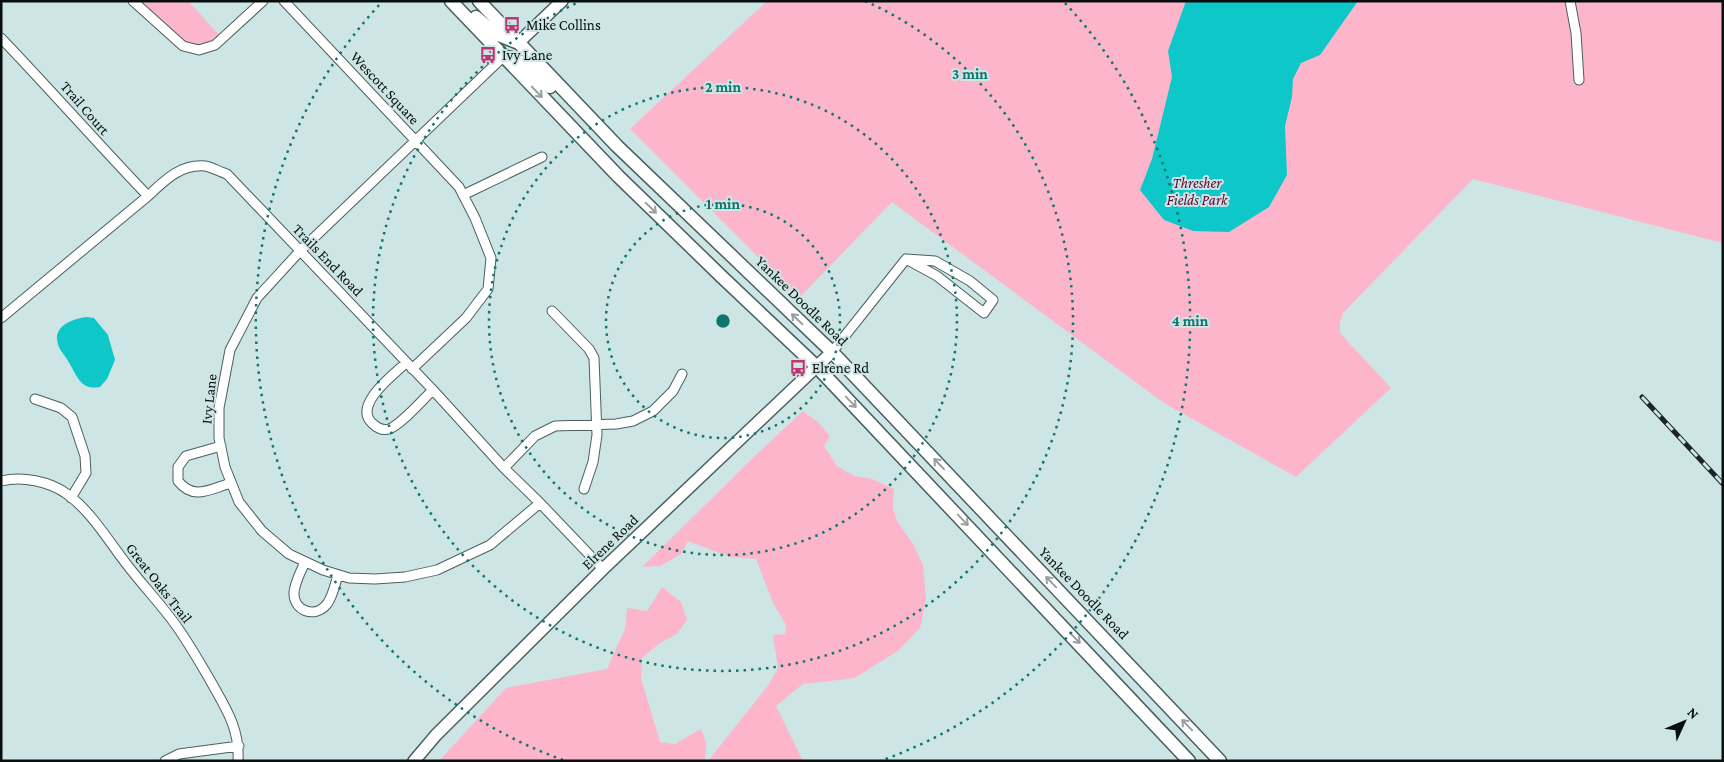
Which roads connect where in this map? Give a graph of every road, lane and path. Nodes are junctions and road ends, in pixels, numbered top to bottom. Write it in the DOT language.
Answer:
graph roads {
  1 [pos="133,1"];
  2 [pos="263,1"];
  3 [pos="284,1"];
  4 [pos="451,1"];
  5 [pos="461,1"];
  6 [pos="479,1"];
  7 [pos="562,1"];
  8 [pos="1570,1"];
  9 [pos="1,38"];
  10 [pos="518,43"];
  11 [pos="503,57"];
  12 [pos="1579,80"];
  13 [pos="416,141"];
  14 [pos="617,146"];
  15 [pos="542,157"];
  16 [pos="463,195"];
  17 [pos="148,196"];
  18 [pos="300,251"];
  19 [pos="906,259"];
  20 [pos="552,311"];
  21 [pos="1,318"];
  22 [pos="832,352"];
  23 [pos="409,366"];
  24 [pos="817,367"];
  25 [pos="682,374"];
  26 [pos="432,390"];
  27 [pos="35,399"];
  28 [pos="597,424"];
  29 [pos="221,446"];
  30 [pos="504,468"];
  31 [pos="1,481"];
  32 [pos="232,483"];
  33 [pos="584,489"];
  34 [pos="71,498"];
  35 [pos="540,502"];
  36 [pos="305,562"];
  37 [pos="603,569"];
  38 [pos="338,575"];
  39 [pos="1149,718"];
  40 [pos="239,746"];
  41 [pos="165,761"];
  42 [pos="238,761"];
  43 [pos="414,761"];
  44 [pos="1189,761"];
  45 [pos="1198,761"];
  46 [pos="1220,761"];
  1 -- 2 [label="street"];
  3 -- 13 [label="street, Wescott Square"];
  4 -- 11 [label="main road"];
  5 -- 10 [label="main road"];
  6 -- 10 [label="main road, Yankee Doodle Road"];
  7 -- 10 [label="street"];
  8 -- 12 [label="street"];
  9 -- 17 [label="street, Trail Court"];
  10 -- 14 [label="main road, Yankee Doodle Road"];
  11 -- 13 [label="street, Ivy Lane"];
  11 -- 14 [label="main road"];
  11 -- 24 [label="main road, one-way"];
  13 -- 16 [label="street, Wescott Square"];
  13 -- 18 [label="street, Ivy Lane"];
  22 -- 14 [label="main road, Yankee Doodle Road, one-way"];
  15 -- 16 [label="street"];
  16 -- 23 [label="street, Wescott Square"];
  17 -- 18 [label="street, Trails End Road"];
  17 -- 21 [label="street, Trails End Road"];
  18 -- 23 [label="street, Trails End Road"];
  18 -- 29 [label="street, Ivy Lane"];
  19 -- 19 [label="street"];
  19 -- 22 [label="street"];
  20 -- 28 [label="street"];
  22 -- 24 [label="street, Elrene Road"];
  46 -- 22 [label="main road, Yankee Doodle Road, one-way"];
  23 -- 26 [label="street, Trails End Road"];
  23 -- 26 [label="street, Wescott Square"];
  24 -- 37 [label="street, Elrene Road"];
  24 -- 39 [label="main road, one-way"];
  25 -- 28 [label="street"];
  26 -- 30 [label="street, Trails End Road"];
  27 -- 34 [label="street"];
  28 -- 30 [label="street"];
  28 -- 33 [label="street"];
  29 -- 32 [label="street, Ivy Lane"];
  29 -- 32 [label="street"];
  30 -- 35 [label="street, Trails End Road"];
  31 -- 34 [label="street, Great Oaks Trail"];
  32 -- 36 [label="street, Ivy Lane"];
  34 -- 40 [label="street, Great Oaks Trail"];
  35 -- 37 [label="street, Trails End Road"];
  35 -- 38 [label="street, Ivy Lane"];
  36 -- 38 [label="street, Ivy Lane"];
  36 -- 38 [label="street"];
  37 -- 43 [label="street, Elrene Road"];
  39 -- 44 [label="main road"];
  39 -- 45 [label="main road"];
  40 -- 41 [label="street"];
  40 -- 42 [label="street, Great Oaks Trail"];
}
